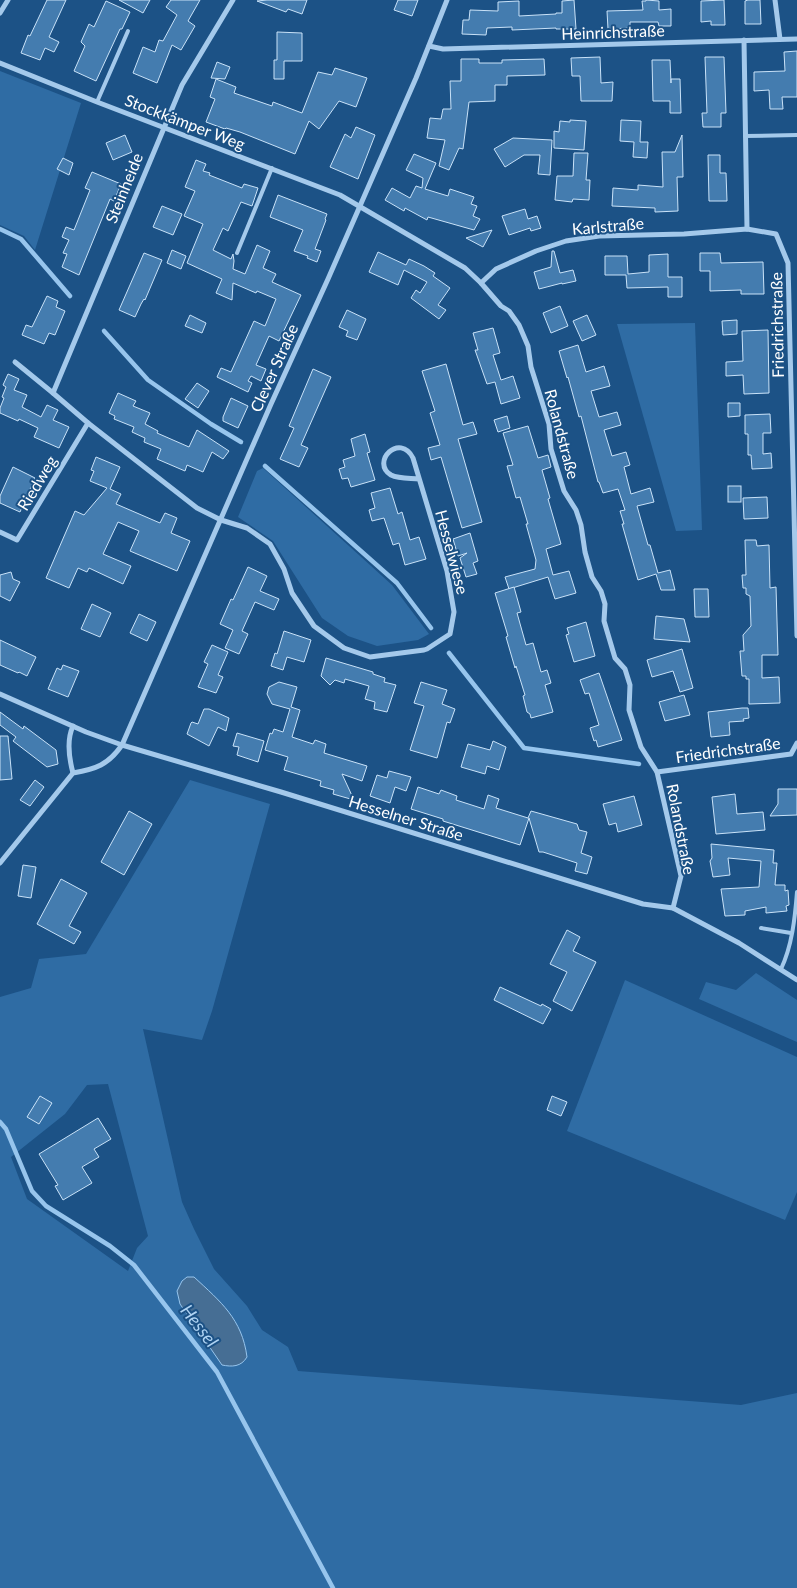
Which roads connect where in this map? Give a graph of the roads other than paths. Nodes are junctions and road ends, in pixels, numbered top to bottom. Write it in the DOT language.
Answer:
graph roads {
  1 [pos="8,0"];
  2 [pos="231,0"];
  3 [pos="447,0"];
  4 [pos="775,0"];
  5 [pos="0,13"];
  6 [pos="128,31"];
  7 [pos="797,39"];
  8 [pos="744,40"];
  9 [pos="780,40"];
  10 [pos="429,46"];
  11 [pos="0,63"];
  12 [pos="97,102"];
  13 [pos="163,127"];
  14 [pos="797,135"];
  15 [pos="745,136"];
  16 [pos="272,168"];
  17 [pos="359,206"];
  18 [pos="746,229"];
  19 [pos="237,253"];
  20 [pos="482,283"];
  21 [pos="15,362"];
  22 [pos="53,393"];
  23 [pos="88,423"];
  24 [pos="419,479"];
  25 [pos="222,520"];
  26 [pos="796,526"];
  27 [pos="0,532"];
  28 [pos="797,636"];
  29 [pos="0,694"];
  30 [pos="73,726"];
  31 [pos="797,743"];
  32 [pos="122,745"];
  33 [pos="657,772"];
  34 [pos="73,773"];
  35 [pos="0,863"];
  36 [pos="797,892"];
  37 [pos="673,908"];
  38 [pos="761,928"];
  39 [pos="791,932"];
  40 [pos="780,969"];
  41 [pos="797,980"];
  1 -- 5 [label="street"];
  2 -- 13 [label="street, Steinheide"];
  3 -- 10 [label="street, Clever Straße"];
  4 -- 9 [label="street"];
  6 -- 12 [label="lane"];
  7 -- 9 [label="street, Heinrichstraße"];
  8 -- 9 [label="street, Heinrichstraße"];
  8 -- 10 [label="street, Heinrichstraße"];
  8 -- 15 [label="street"];
  10 -- 17 [label="street, Clever Straße"];
  11 -- 12 [label="street, Stockkämper Weg"];
  12 -- 13 [label="street, Stockkämper Weg"];
  13 -- 16 [label="street, Stockkämper Weg"];
  13 -- 22 [label="street, Steinheide"];
  14 -- 15 [label="lane"];
  15 -- 18 [label="street"];
  16 -- 17 [label="street, Stockkämper Weg"];
  16 -- 19 [label="lane"];
  17 -- 20 [label="street, Rolandstraße"];
  17 -- 25 [label="street, Clever Straße"];
  18 -- 20 [label="street, Karlstraße"];
  18 -- 26 [label="street, Friedrichstraße"];
  20 -- 33 [label="street, Rolandstraße"];
  21 -- 22 [label="street"];
  22 -- 23 [label="street"];
  23 -- 25 [label="street"];
  23 -- 27 [label="street, Riedweg"];
  24 -- 24 [label="street, Hesselwiese"];
  24 -- 25 [label="street, Hesselwiese"];
  25 -- 32 [label="street, Clever Straße"];
  26 -- 28 [label="street, Friedrichstraße"];
  29 -- 30 [label="street, Hesselner Straße"];
  30 -- 32 [label="street, Hesselner Straße"];
  30 -- 34 [label="street"];
  31 -- 33 [label="street, Friedrichstraße"];
  32 -- 34 [label="street"];
  32 -- 37 [label="street, Hesselner Straße"];
  33 -- 37 [label="street, Rolandstraße"];
  34 -- 35 [label="street"];
  36 -- 39 [label="lane"];
  37 -- 40 [label="street, Hesselner Straße"];
  38 -- 39 [label="lane"];
  39 -- 40 [label="lane"];
  40 -- 41 [label="street, Hesselner Straße"];
}
